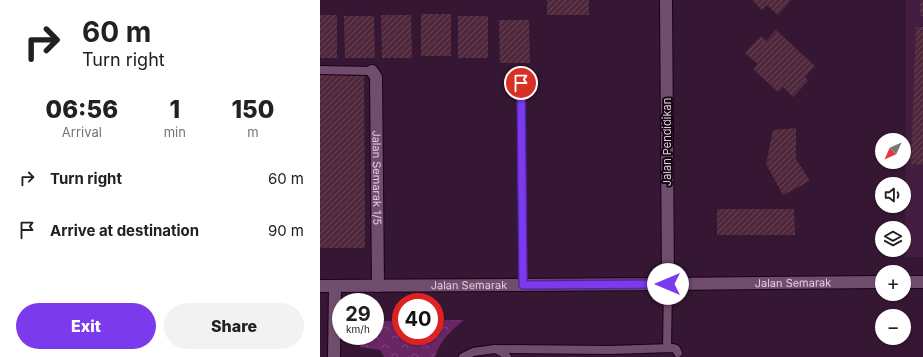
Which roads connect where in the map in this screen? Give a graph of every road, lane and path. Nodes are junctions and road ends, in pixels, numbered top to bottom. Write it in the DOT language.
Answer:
graph roads {
  1 [pos="666,0"];
  2 [pos="320,70"];
  3 [pos="372,71"];
  4 [pos="521,83"];
  5 [pos="875,282"];
  6 [pos="911,282"];
  7 [pos="923,282"];
  8 [pos="668,284"];
  9 [pos="523,285"];
  10 [pos="320,286"];
  11 [pos="335,286"];
  12 [pos="378,286"];
  13 [pos="667,348"];
  14 [pos="495,349"];
  15 [pos="678,353"];
  16 [pos="334,357"];
  17 [pos="463,357"];
  18 [pos="507,357"];
  1 -- 8 [label="street, Jalan Pendidikan"];
  2 -- 3 [label="lane"];
  3 -- 12 [label="street, Jalan Semarak 1/5"];
  4 -- 9 [label="lane"];
  5 -- 8 [label="street, Jalan Semarak"];
  6 -- 7 [label="street"];
  8 -- 9 [label="street, Jalan Semarak"];
  8 -- 13 [label="lane"];
  9 -- 12 [label="street, Jalan Semarak"];
  10 -- 11 [label="street, Jalan Semarak"];
  11 -- 12 [label="street, Jalan Semarak"];
  11 -- 16 [label="street"];
  13 -- 14 [label="lane"];
  13 -- 15 [label="lane"];
  14 -- 17 [label="lane"];
  14 -- 18 [label="lane"];
}
